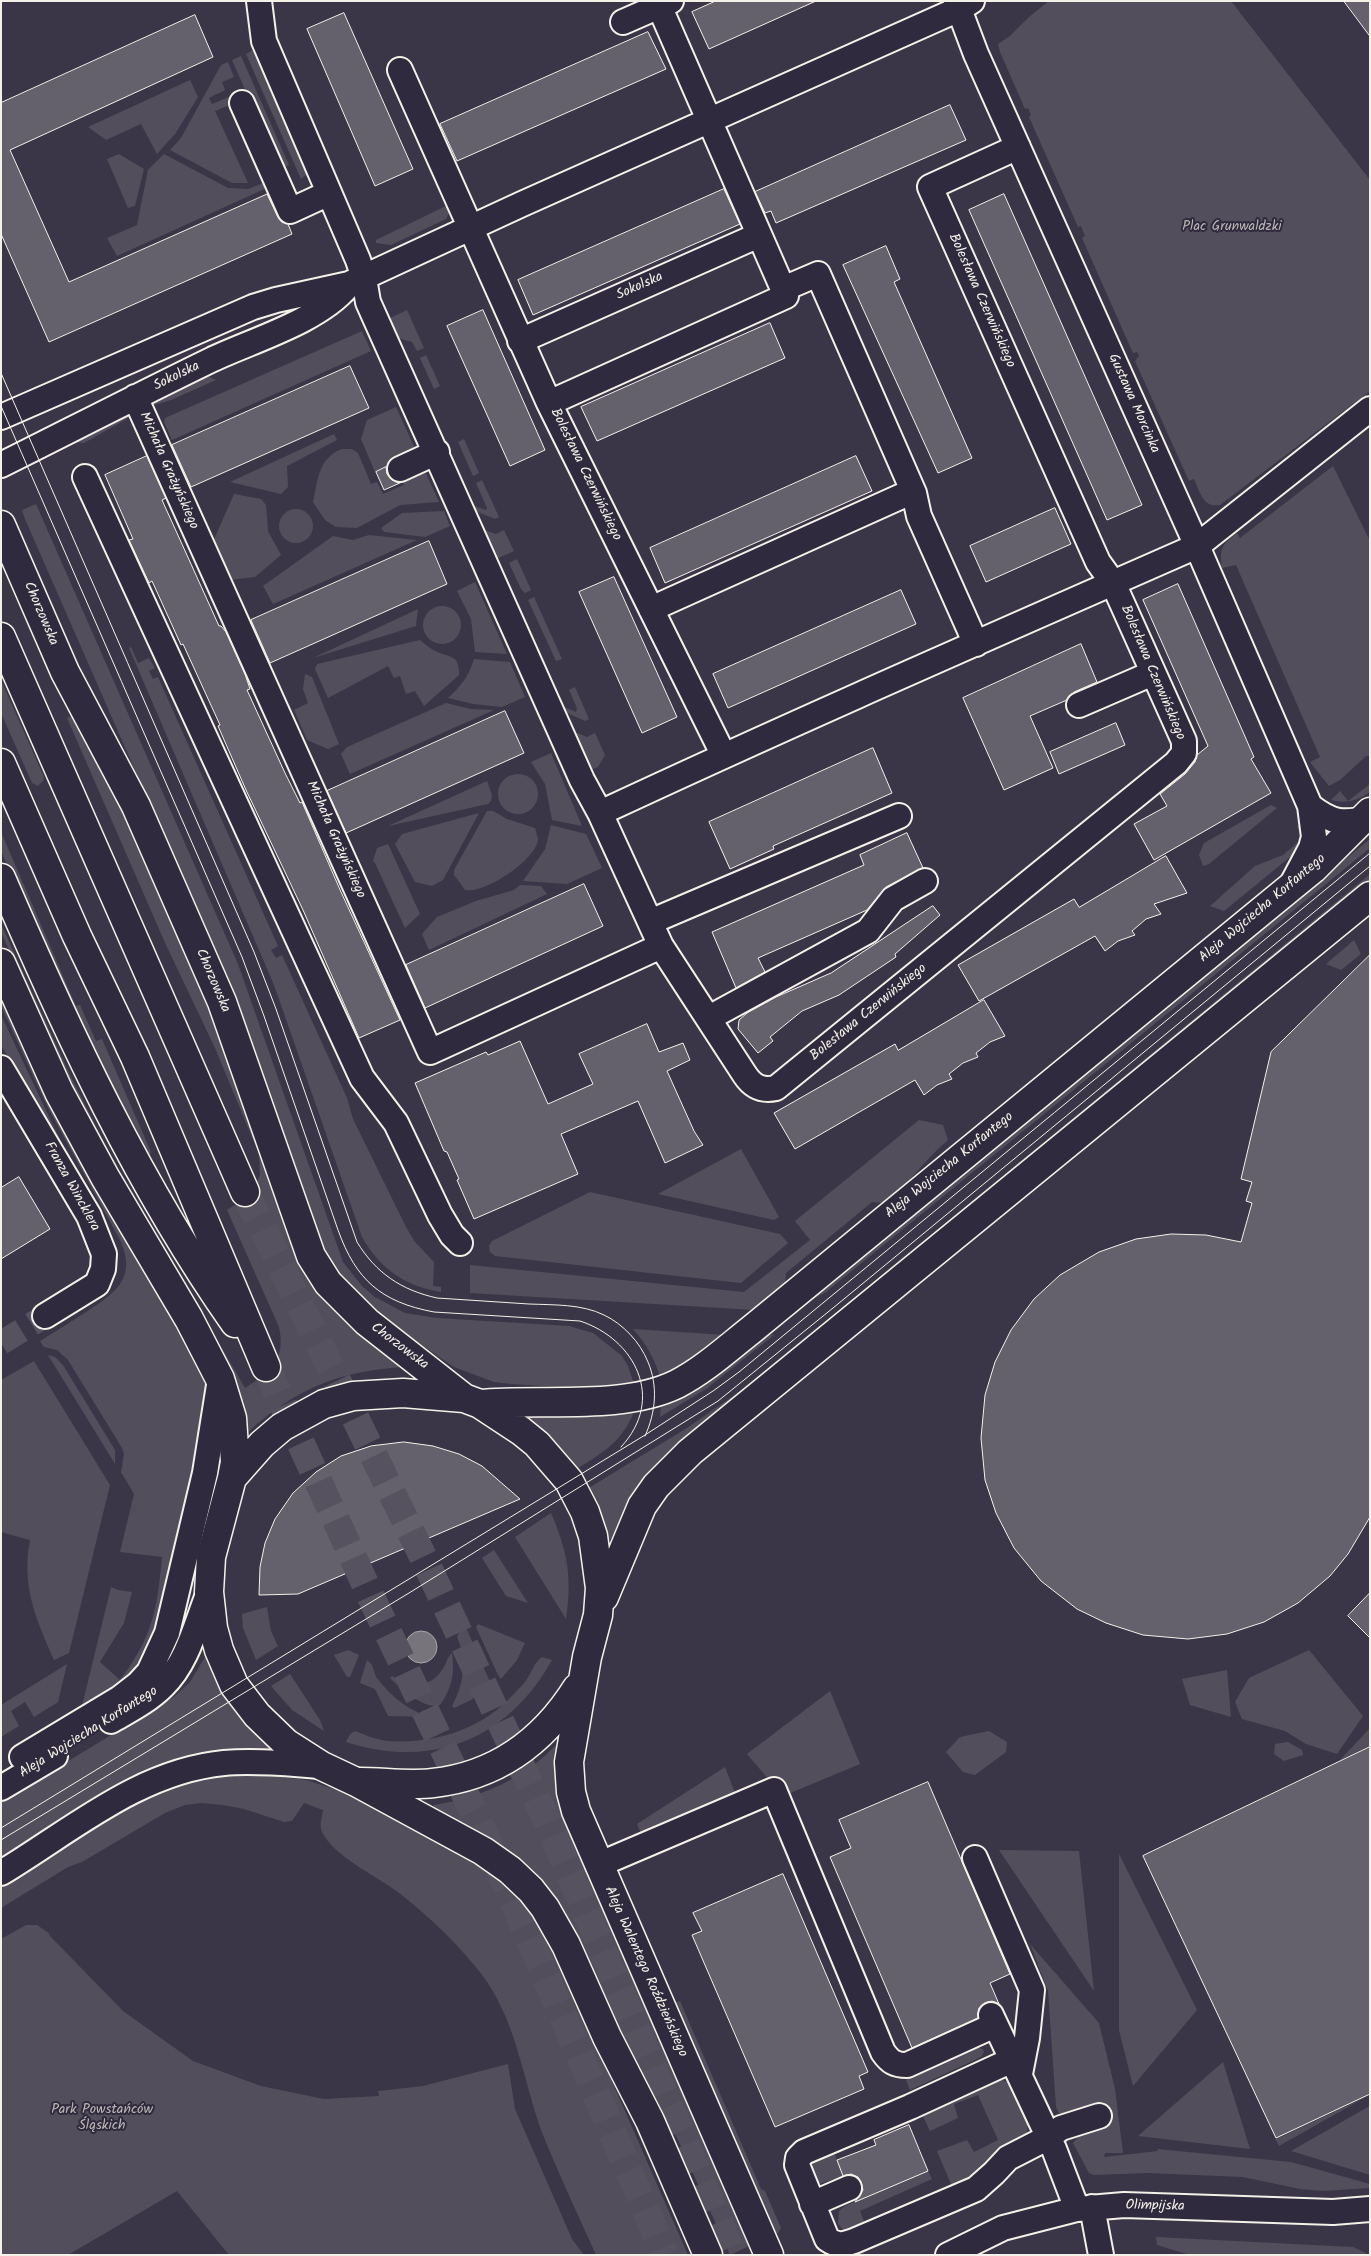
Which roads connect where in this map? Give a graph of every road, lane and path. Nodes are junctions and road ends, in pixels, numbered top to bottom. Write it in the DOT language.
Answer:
graph roads {
  1 [pos="259,1"];
  2 [pos="662,3"];
  3 [pos="962,4"];
  4 [pos="623,22"];
  5 [pos="400,70"];
  6 [pos="242,103"];
  7 [pos="710,121"];
  8 [pos="1018,148"];
  9 [pos="329,192"];
  10 [pos="471,228"];
  11 [pos="759,235"];
  12 [pos="357,281"];
  13 [pos="783,290"];
  14 [pos="520,341"];
  15 [pos="135,397"];
  16 [pos="549,403"];
  17 [pos="1370,410"];
  18 [pos="1,417"];
  19 [pos="437,452"];
  20 [pos="1,465"];
  21 [pos="400,469"];
  22 [pos="85,477"];
  23 [pos="913,491"];
  24 [pos="1,525"];
  25 [pos="1196,546"];
  26 [pos="1113,583"];
  27 [pos="651,609"];
  28 [pos="1,637"];
  29 [pos="976,644"];
  30 [pos="1153,672"];
  31 [pos="1079,705"];
  32 [pos="724,756"];
  33 [pos="1,763"];
  34 [pos="1310,806"];
  35 [pos="600,813"];
  36 [pos="899,816"];
  37 [pos="1367,817"];
  38 [pos="1,878"];
  39 [pos="925,881"];
  40 [pos="1290,888"];
  41 [pos="1370,896"];
  42 [pos="650,922"];
  43 [pos="661,946"];
  44 [pos="1,963"];
  45 [pos="708,1018"];
  46 [pos="1,1068"];
  47 [pos="245,1192"];
  48 [pos="460,1243"];
  49 [pos="45,1316"];
  50 [pos="220,1378"];
  51 [pos="472,1401"];
  52 [pos="232,1478"];
  53 [pos="209,1592"];
  54 [pos="598,1615"];
  55 [pos="583,1679"];
  56 [pos="22,1757"];
  57 [pos="322,1766"];
  58 [pos="356,1782"];
  59 [pos="1,1788"];
  60 [pos="976,1858"];
  61 [pos="598,1865"];
  62 [pos="1,1873"];
  63 [pos="1016,2067"];
  64 [pos="1099,2116"];
  65 [pos="1049,2137"];
  66 [pos="849,2188"];
  67 [pos="812,2204"];
  68 [pos="1084,2208"];
  69 [pos="1370,2209"];
  70 [pos="708,2255"];
  71 [pos="769,2255"];
  72 [pos="948,2255"];
  73 [pos="1101,2255"];
  1 -- 9 [label="street"];
  2 -- 4 [label="street"];
  2 -- 7 [label="street"];
  3 -- 7 [label="street, Sokolska"];
  3 -- 8 [label="street, Gustawa Morcinka"];
  5 -- 10 [label="street"];
  6 -- 9 [label="street"];
  7 -- 10 [label="street, Sokolska"];
  7 -- 11 [label="street"];
  8 -- 25 [label="street, Gustawa Morcinka"];
  8 -- 26 [label="street, Bolesława Czerwińskiego"];
  9 -- 12 [label="street"];
  10 -- 12 [label="street, Sokolska"];
  10 -- 14 [label="street"];
  11 -- 13 [label="street"];
  11 -- 14 [label="street, Sokolska"];
  12 -- 15 [label="street, Sokolska"];
  12 -- 18 [label="street, Sokolska"];
  12 -- 19 [label="street"];
  13 -- 16 [label="street"];
  13 -- 23 [label="street"];
  14 -- 16 [label="street, Bolesława Czerwińskiego"];
  15 -- 20 [label="street, Sokolska"];
  15 -- 43 [label="street, Michała Grażyńskiego"];
  16 -- 27 [label="street, Bolesława Czerwińskiego"];
  17 -- 25 [label="street"];
  19 -- 21 [label="street"];
  19 -- 35 [label="street"];
  22 -- 48 [label="street"];
  23 -- 27 [label="street"];
  23 -- 29 [label="street"];
  24 -- 51 [label="main road, Chorzowska"];
  25 -- 26 [label="street"];
  25 -- 34 [label="street, Gustawa Morcinka"];
  26 -- 29 [label="street"];
  26 -- 30 [label="street, Bolesława Czerwińskiego"];
  27 -- 32 [label="street, Bolesława Czerwińskiego"];
  28 -- 47 [label="main road"];
  29 -- 32 [label="street"];
  30 -- 31 [label="street"];
  30 -- 45 [label="street, Bolesława Czerwińskiego"];
  32 -- 35 [label="street"];
  33 -- 38 [label="main road"];
  34 -- 37 [label="street"];
  34 -- 40 [label="street, Gustawa Morcinka"];
  35 -- 42 [label="street, Bolesława Czerwińskiego"];
  36 -- 42 [label="street"];
  37 -- 40 [label="main road, Aleja Wojciecha Korfantego"];
  39 -- 45 [label="street"];
  40 -- 51 [label="main road, Aleja Wojciecha Korfantego"];
  41 -- 54 [label="main road"];
  42 -- 43 [label="street, Bolesława Czerwińskiego"];
  43 -- 45 [label="street, Bolesława Czerwińskiego"];
  44 -- 50 [label="main road"];
  46 -- 49 [label="street, Franza Wincklera"];
  50 -- 52 [label="main road"];
  50 -- 56 [label="street"];
  51 -- 52 [label="main road, Aleja Wojciecha Korfantego"];
  51 -- 54 [label="main road, Chorzowska"];
  52 -- 53 [label="main road"];
  53 -- 57 [label="main road"];
  53 -- 59 [label="street, Aleja Wojciecha Korfantego"];
  54 -- 55 [label="main road, Aleja Walentego Roździeńskiego"];
  55 -- 58 [label="main road"];
  55 -- 61 [label="main road, Aleja Walentego Roździeńskiego"];
  57 -- 58 [label="main road"];
  57 -- 62 [label="street"];
  58 -- 70 [label="main road"];
  60 -- 63 [label="street"];
  61 -- 63 [label="street"];
  61 -- 71 [label="main road, Aleja Walentego Roździeńskiego"];
  63 -- 65 [label="street"];
  63 -- 67 [label="street"];
  64 -- 65 [label="street"];
  65 -- 67 [label="street"];
  65 -- 68 [label="street"];
  66 -- 67 [label="street"];
  68 -- 69 [label="street, Olimpijska"];
  68 -- 72 [label="street, Olimpijska"];
  68 -- 73 [label="street"];
}
